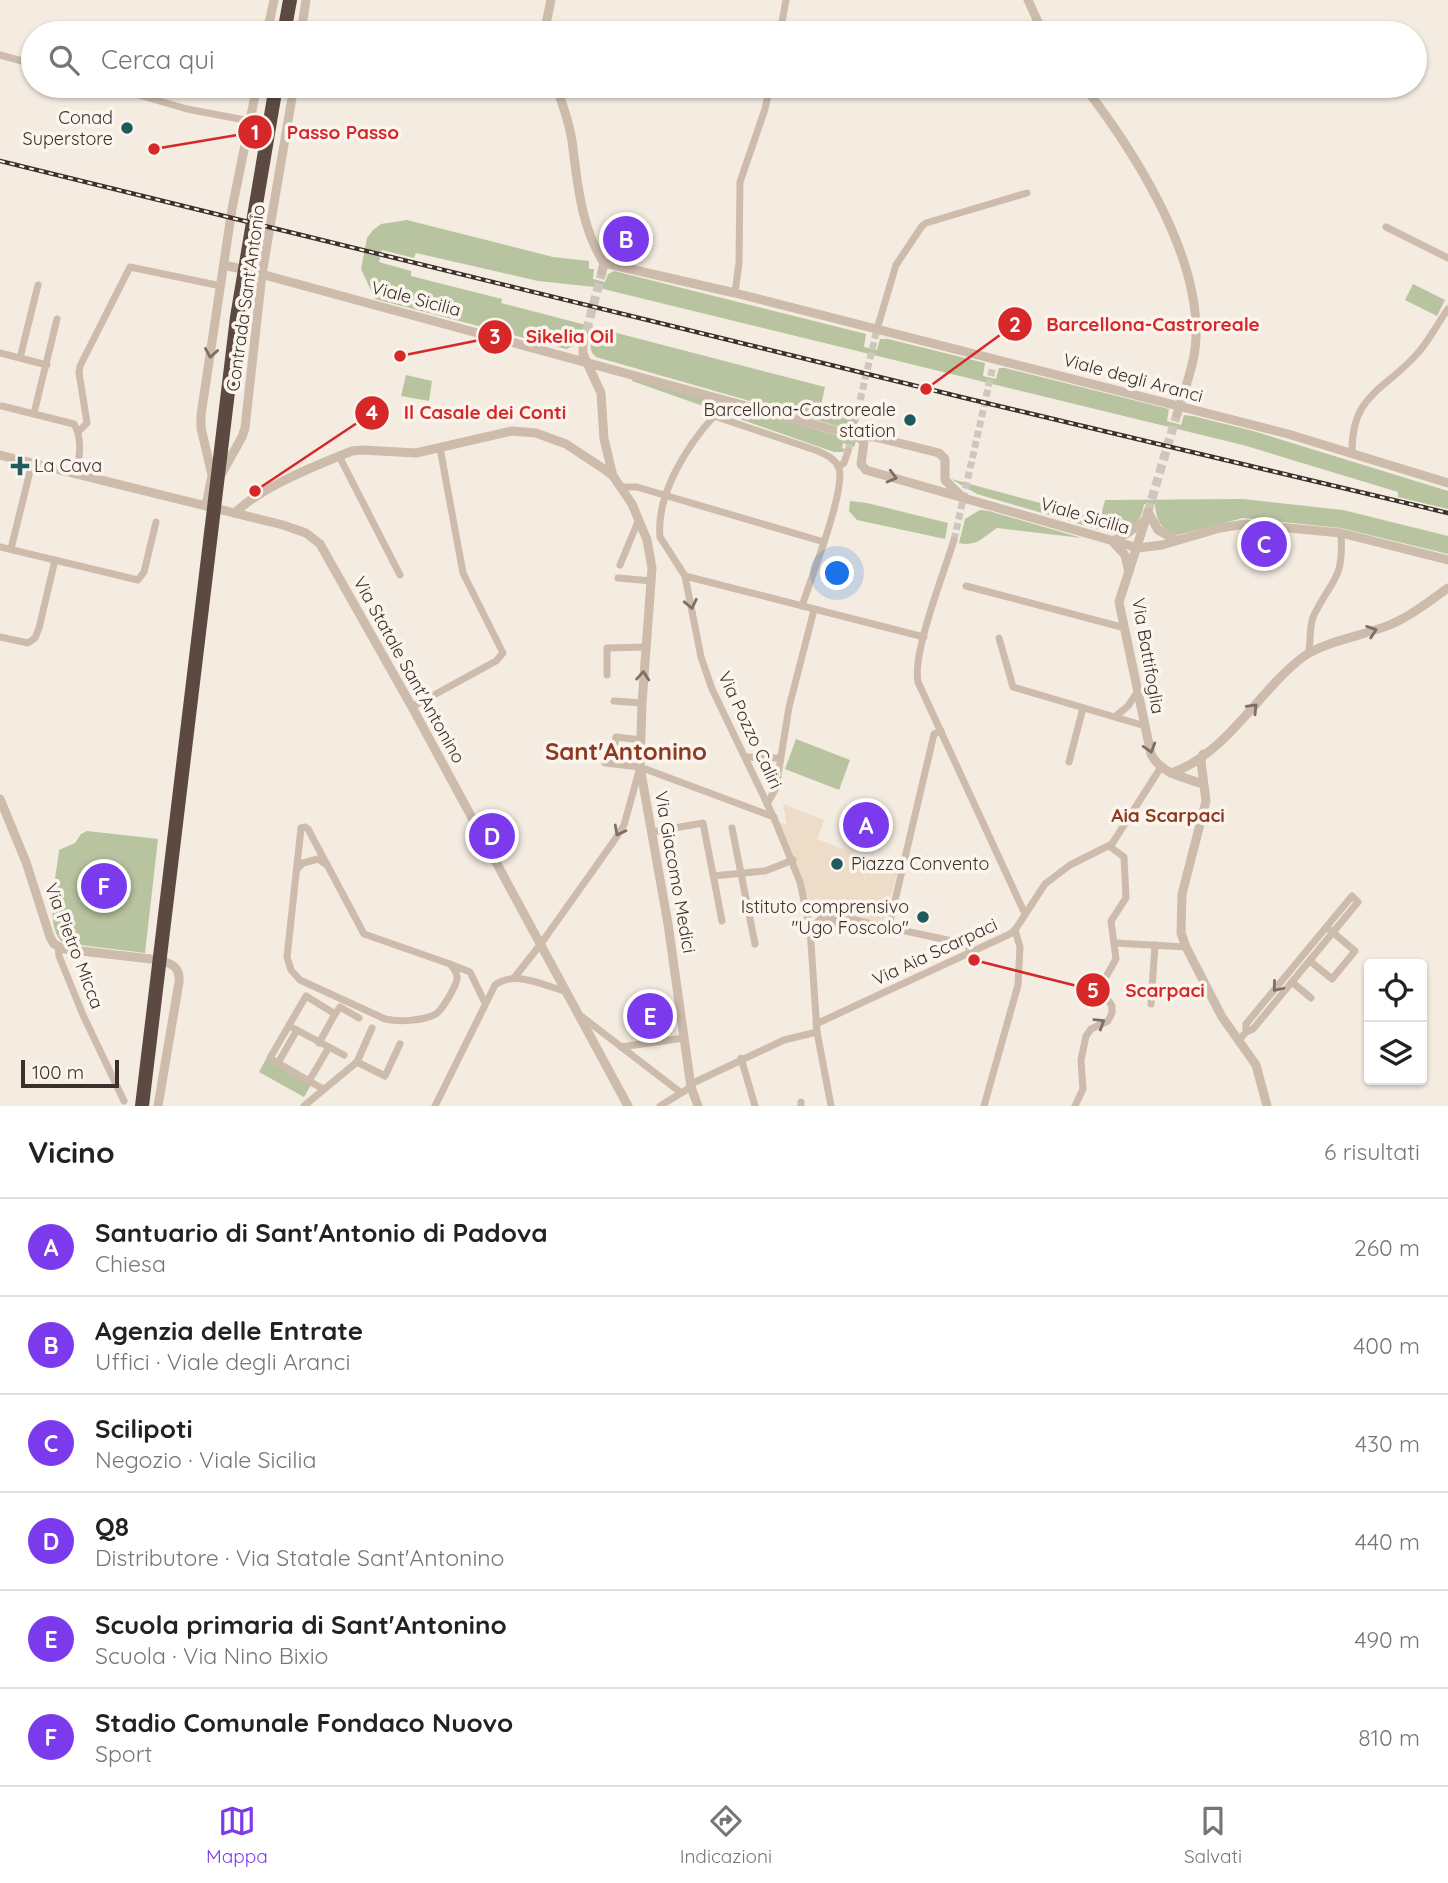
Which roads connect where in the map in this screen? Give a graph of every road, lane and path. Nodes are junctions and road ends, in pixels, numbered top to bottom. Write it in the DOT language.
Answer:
graph roads {
  1 [pos="274,0"];
  2 [pos="290,0"];
  3 [pos="306,0"];
  4 [pos="551,0"];
  5 [pos="786,0"];
  6 [pos="1028,0"];
  7 [pos="270,21"];
  8 [pos="286,21"];
  9 [pos="303,21"];
  10 [pos="547,21"];
  11 [pos="782,21"];
  12 [pos="1038,21"];
  13 [pos="0,55"];
  14 [pos="21,61"];
  15 [pos="149,98"];
  16 [pos="255,98"];
  17 [pos="273,98"];
  18 [pos="292,98"];
  19 [pos="561,98"];
  20 [pos="767,98"];
  21 [pos="1092,98"];
  22 [pos="250,121"];
  23 [pos="1027,193"];
  24 [pos="1387,227"];
  25 [pos="1448,258"];
  26 [pos="224,265"];
  27 [pos="237,268"];
  28 [pos="250,271"];
  29 [pos="262,274"];
  30 [pos="38,285"];
  31 [pos="221,286"];
  32 [pos="735,293"];
  33 [pos="1448,309"];
  34 [pos="57,319"];
  35 [pos="877,328"];
  36 [pos="583,344"];
  37 [pos="0,353"];
  38 [pos="20,358"];
  39 [pos="587,361"];
  40 [pos="47,365"];
  41 [pos="2,406"];
  42 [pos="1178,411"];
  43 [pos="34,414"];
  44 [pos="78,432"];
  45 [pos="856,436"];
  46 [pos="872,437"];
  47 [pos="864,444"];
  48 [pos="440,448"];
  49 [pos="848,451"];
  50 [pos="1352,454"];
  51 [pos="0,455"];
  52 [pos="339,456"];
  53 [pos="218,462"];
  54 [pos="32,463"];
  55 [pos="838,467"];
  56 [pos="77,475"];
  57 [pos="612,476"];
  58 [pos="1448,483"];
  59 [pos="621,487"];
  60 [pos="960,495"];
  61 [pos="667,496"];
  62 [pos="222,497"];
  63 [pos="206,506"];
  64 [pos="216,509"];
  65 [pos="233,513"];
  66 [pos="1146,516"];
  67 [pos="639,518"];
  68 [pos="156,522"];
  69 [pos="660,533"];
  70 [pos="1341,533"];
  71 [pos="646,536"];
  72 [pos="954,540"];
  73 [pos="1111,540"];
  74 [pos="1176,540"];
  75 [pos="824,542"];
  76 [pos="1162,545"];
  77 [pos="0,547"];
  78 [pos="1138,548"];
  79 [pos="11,550"];
  80 [pos="55,560"];
  81 [pos="1448,560"];
  82 [pos="620,565"];
  83 [pos="1131,569"];
  84 [pos="400,575"];
  85 [pos="685,576"];
  86 [pos="618,578"];
  87 [pos="652,581"];
  88 [pos="966,586"];
  89 [pos="1448,588"];
  90 [pos="802,606"];
  91 [pos="814,610"];
  92 [pos="1125,628"];
  93 [pos="0,637"];
  94 [pos="924,637"];
  95 [pos="999,638"];
  96 [pos="645,647"];
  97 [pos="1308,654"];
  98 [pos="607,675"];
  99 [pos="1138,691"];
  100 [pos="614,701"];
  101 [pos="642,703"];
  102 [pos="412,708"];
  103 [pos="1083,708"];
  104 [pos="1116,716"];
  105 [pos="1145,726"];
  106 [pos="941,731"];
  107 [pos="640,740"];
  108 [pos="614,749"];
  109 [pos="1203,754"];
  110 [pos="745,757"];
  111 [pos="780,758"];
  112 [pos="1069,762"];
  113 [pos="606,763"];
  114 [pos="640,767"];
  115 [pos="1161,767"];
  116 [pos="1171,773"];
  117 [pos="1203,784"];
  118 [pos="0,799"];
  119 [pos="767,804"];
  120 [pos="774,818"];
  121 [pos="732,828"];
  122 [pos="652,832"];
  123 [pos="1109,846"];
  124 [pos="321,850"];
  125 [pos="298,851"];
  126 [pos="318,859"];
  127 [pos="793,860"];
  128 [pos="306,862"];
  129 [pos="330,868"];
  130 [pos="297,873"];
  131 [pos="741,873"];
  132 [pos="713,876"];
  133 [pos="1355,899"];
  134 [pos="1025,914"];
  135 [pos="820,919"];
  136 [pos="722,921"];
  137 [pos="889,926"];
  138 [pos="810,929"];
  139 [pos="1015,930"];
  140 [pos="1330,930"];
  141 [pos="878,933"];
  142 [pos="1115,943"];
  143 [pos="755,944"];
  144 [pos="540,945"];
  145 [pos="1154,945"];
  146 [pos="58,946"];
  147 [pos="1186,947"];
  148 [pos="971,951"];
  149 [pos="151,959"];
  150 [pos="1310,961"];
  151 [pos="165,962"];
  152 [pos="450,964"];
  153 [pos="514,978"];
  154 [pos="456,981"];
  155 [pos="475,981"];
  156 [pos="1292,982"];
  157 [pos="564,991"];
  158 [pos="1311,998"];
  159 [pos="485,1003"];
  160 [pos="1151,1004"];
  161 [pos="576,1013"];
  162 [pos="335,1014"];
  163 [pos="359,1018"];
  164 [pos="293,1028"];
  165 [pos="372,1028"];
  166 [pos="817,1028"];
  167 [pos="1246,1032"];
  168 [pos="684,1038"];
  169 [pos="1239,1040"];
  170 [pos="319,1042"];
  171 [pos="400,1044"];
  172 [pos="329,1047"];
  173 [pos="621,1047"];
  174 [pos="344,1055"];
  175 [pos="741,1058"];
  176 [pos="357,1062"];
  177 [pos="309,1081"];
  178 [pos="691,1086"];
  179 [pos="323,1089"];
  180 [pos="680,1092"];
  181 [pos="124,1101"];
  182 [pos="142,1106"];
  183 [pos="158,1106"];
  184 [pos="304,1106"];
  185 [pos="435,1106"];
  186 [pos="628,1106"];
  187 [pos="660,1106"];
  188 [pos="698,1106"];
  189 [pos="755,1106"];
  190 [pos="831,1106"];
  191 [pos="984,1106"];
  192 [pos="1075,1106"];
  193 [pos="1267,1106"];
  1 -- 7 [label="street"];
  2 -- 8 [label="highway"];
  3 -- 9 [label="street"];
  4 -- 10 [label="street"];
  5 -- 11 [label="street"];
  6 -- 12 [label="street"];
  13 -- 14 [label="street"];
  15 -- 22 [label="street"];
  16 -- 22 [label="street, Contrada Sant'Antonio"];
  17 -- 53 [label="highway"];
  18 -- 29 [label="street, Contrada Sant'Antonio"];
  19 -- 32 [label="street, Viale degli Aranci"];
  20 -- 32 [label="street"];
  21 -- 42 [label="street"];
  22 -- 26 [label="street, Contrada Sant'Antonio"];
  23 -- 35 [label="street"];
  24 -- 25 [label="street"];
  26 -- 27 [label="street"];
  26 -- 31 [label="street, Contrada Sant'Antonio"];
  28 -- 29 [label="street, Viale Sicilia"];
  29 -- 39 [label="street, Viale Sicilia"];
  29 -- 53 [label="street, Contrada Sant'Antonio"];
  30 -- 38 [label="street"];
  31 -- 44 [label="street"];
  31 -- 53 [label="street, Contrada Sant'Antonio, one-way"];
  32 -- 35 [label="street, Viale degli Aranci"];
  33 -- 50 [label="street"];
  34 -- 40 [label="street"];
  35 -- 42 [label="street, Viale degli Aranci"];
  36 -- 39 [label="street"];
  37 -- 38 [label="street"];
  38 -- 40 [label="street"];
  39 -- 45 [label="street, Viale Sicilia"];
  39 -- 57 [label="street"];
  40 -- 43 [label="street"];
  41 -- 43 [label="street"];
  42 -- 50 [label="street, Viale degli Aranci"];
  43 -- 44 [label="street"];
  44 -- 56 [label="street"];
  45 -- 46 [label="street, Viale Sicilia"];
  45 -- 47 [label="street, Viale Sicilia"];
  46 -- 47 [label="street"];
  46 -- 60 [label="street, Viale Sicilia"];
  47 -- 60 [label="street, Viale Sicilia, one-way"];
  48 -- 52 [label="street, Via Giacomo Medici"];
  48 -- 57 [label="street, Via Giacomo Medici"];
  48 -- 102 [label="street"];
  49 -- 55 [label="street"];
  50 -- 58 [label="street, Viale degli Aranci"];
  51 -- 54 [label="street, Via Statale Sant'Antonino"];
  52 -- 65 [label="street, Via Giacomo Medici"];
  52 -- 84 [label="street"];
  53 -- 62 [label="street, Contrada Sant'Antonio"];
  53 -- 63 [label="street, Contrada Sant'Antonio"];
  53 -- 182 [label="highway"];
  54 -- 56 [label="street, Via Statale Sant'Antonino"];
  54 -- 79 [label="street"];
  55 -- 61 [label="street"];
  55 -- 75 [label="street"];
  56 -- 63 [label="street, Via Statale Sant'Antonino"];
  57 -- 59 [label="street, Via Giacomo Medici"];
  59 -- 61 [label="street"];
  59 -- 67 [label="street, Via Giacomo Medici"];
  60 -- 73 [label="street, Viale Sicilia"];
  61 -- 69 [label="street"];
  61 -- 75 [label="street"];
  62 -- 64 [label="street, Contrada Sant'Antonio"];
  62 -- 65 [label="street"];
  63 -- 64 [label="street, Via Statale Sant'Antonino"];
  64 -- 65 [label="street, Via Statale Sant'Antonino"];
  65 -- 102 [label="street, Via Statale Sant'Antonino"];
  66 -- 73 [label="street"];
  66 -- 74 [label="street"];
  66 -- 78 [label="street, Via Battifoglia"];
  67 -- 71 [label="street, Via Giacomo Medici"];
  67 -- 82 [label="street"];
  68 -- 80 [label="street"];
  69 -- 71 [label="street"];
  69 -- 85 [label="street, Via Pozzo Caliri"];
  70 -- 74 [label="street, Viale Sicilia"];
  70 -- 81 [label="street, Viale Sicilia"];
  70 -- 97 [label="street"];
  71 -- 87 [label="street, Via Giacomo Medici"];
  72 -- 94 [label="street"];
  73 -- 78 [label="street, Viale Sicilia"];
  73 -- 83 [label="street"];
  74 -- 76 [label="street, Viale Sicilia"];
  75 -- 90 [label="street"];
  76 -- 78 [label="street, Viale Sicilia"];
  76 -- 83 [label="street"];
  77 -- 79 [label="street"];
  78 -- 83 [label="street, Via Battifoglia"];
  79 -- 80 [label="street"];
  80 -- 93 [label="street"];
  83 -- 92 [label="street, Via Battifoglia"];
  85 -- 90 [label="street"];
  85 -- 110 [label="street, Via Pozzo Caliri, one-way"];
  86 -- 87 [label="street"];
  87 -- 96 [label="street, Via Giacomo Medici"];
  88 -- 92 [label="street"];
  97 -- 89 [label="street, one-way"];
  90 -- 91 [label="street"];
  91 -- 94 [label="street"];
  91 -- 111 [label="street"];
  92 -- 99 [label="street, Via Battifoglia"];
  94 -- 106 [label="street"];
  95 -- 103 [label="street"];
  96 -- 98 [label="street"];
  101 -- 96 [label="street, Via Giacomo Medici, one-way"];
  109 -- 97 [label="street, one-way"];
  99 -- 104 [label="street"];
  99 -- 105 [label="street, Via Battifoglia"];
  100 -- 101 [label="street"];
  101 -- 107 [label="street, Via Giacomo Medici"];
  102 -- 144 [label="street, Via Statale Sant'Antonino"];
  103 -- 104 [label="street"];
  103 -- 112 [label="street"];
  104 -- 105 [label="street"];
  105 -- 115 [label="street, Via Battifoglia, one-way"];
  106 -- 134 [label="street"];
  106 -- 137 [label="street"];
  107 -- 108 [label="street"];
  107 -- 114 [label="street, Via Giacomo Medici"];
  109 -- 116 [label="street"];
  109 -- 117 [label="street"];
  110 -- 111 [label="street"];
  110 -- 119 [label="street, Via Pozzo Caliri"];
  111 -- 119 [label="street"];
  113 -- 114 [label="street"];
  114 -- 120 [label="street"];
  114 -- 122 [label="street, Via Giacomo Medici"];
  114 -- 144 [label="street, one-way"];
  115 -- 116 [label="street"];
  115 -- 123 [label="street, Via Aia Scarpaci"];
  116 -- 117 [label="street"];
  117 -- 147 [label="street"];
  118 -- 146 [label="street, Via Pietro Micca"];
  119 -- 120 [label="street, Via Pozzo Caliri"];
  120 -- 127 [label="street"];
  121 -- 131 [label="street"];
  122 -- 132 [label="street"];
  122 -- 168 [label="street, Via Giacomo Medici"];
  123 -- 134 [label="street, Via Aia Scarpaci"];
  123 -- 142 [label="street"];
  124 -- 125 [label="street"];
  124 -- 126 [label="street"];
  124 -- 129 [label="street"];
  125 -- 128 [label="street"];
  125 -- 130 [label="street"];
  126 -- 128 [label="street"];
  126 -- 129 [label="street"];
  127 -- 131 [label="street"];
  127 -- 138 [label="street"];
  128 -- 130 [label="street"];
  129 -- 152 [label="street"];
  130 -- 154 [label="street"];
  131 -- 132 [label="street"];
  131 -- 143 [label="street"];
  132 -- 136 [label="street"];
  133 -- 140 [label="street"];
  134 -- 139 [label="street, Via Aia Scarpaci"];
  135 -- 137 [label="street"];
  135 -- 138 [label="street"];
  135 -- 141 [label="street"];
  137 -- 148 [label="street"];
  138 -- 166 [label="street"];
  139 -- 148 [label="street, Via Aia Scarpaci"];
  139 -- 191 [label="street"];
  140 -- 150 [label="street"];
  140 -- 150 [label="street"];
  140 -- 167 [label="street, one-way"];
  142 -- 145 [label="street"];
  192 -- 142 [label="street, one-way"];
  144 -- 153 [label="street"];
  144 -- 157 [label="street, Via Statale Sant'Antonino"];
  145 -- 147 [label="street"];
  145 -- 160 [label="street"];
  146 -- 149 [label="street"];
  146 -- 181 [label="street, Via Pietro Micca"];
  147 -- 169 [label="street"];
  148 -- 166 [label="street, Via Aia Scarpaci"];
  150 -- 156 [label="street"];
  151 -- 183 [label="street"];
  152 -- 154 [label="street"];
  152 -- 155 [label="street"];
  153 -- 157 [label="street"];
  153 -- 159 [label="street"];
  154 -- 155 [label="street"];
  155 -- 159 [label="street"];
  156 -- 158 [label="street"];
  156 -- 167 [label="street"];
  157 -- 161 [label="street, Via Statale Sant'Antonino"];
  159 -- 185 [label="street"];
  161 -- 173 [label="street"];
  161 -- 186 [label="street, Via Statale Sant'Antonino"];
  162 -- 163 [label="street"];
  162 -- 164 [label="street"];
  162 -- 170 [label="street"];
  164 -- 170 [label="street"];
  164 -- 177 [label="street"];
  165 -- 176 [label="street"];
  166 -- 175 [label="street, Via Aia Scarpaci"];
  166 -- 190 [label="street"];
  167 -- 169 [label="street"];
  168 -- 173 [label="street"];
  168 -- 178 [label="street, Via Giacomo Medici"];
  169 -- 193 [label="street"];
  170 -- 172 [label="street"];
  171 -- 176 [label="street"];
  172 -- 174 [label="street"];
  172 -- 177 [label="street"];
  173 -- 180 [label="street"];
  175 -- 178 [label="street, Via Aia Scarpaci"];
  175 -- 189 [label="street"];
  176 -- 179 [label="street"];
  177 -- 179 [label="street"];
  178 -- 180 [label="street, Via Aia Scarpaci"];
  178 -- 188 [label="street, Via Giacomo Medici"];
  179 -- 184 [label="street"];
  180 -- 187 [label="street, Via Aia Scarpaci"];
}
